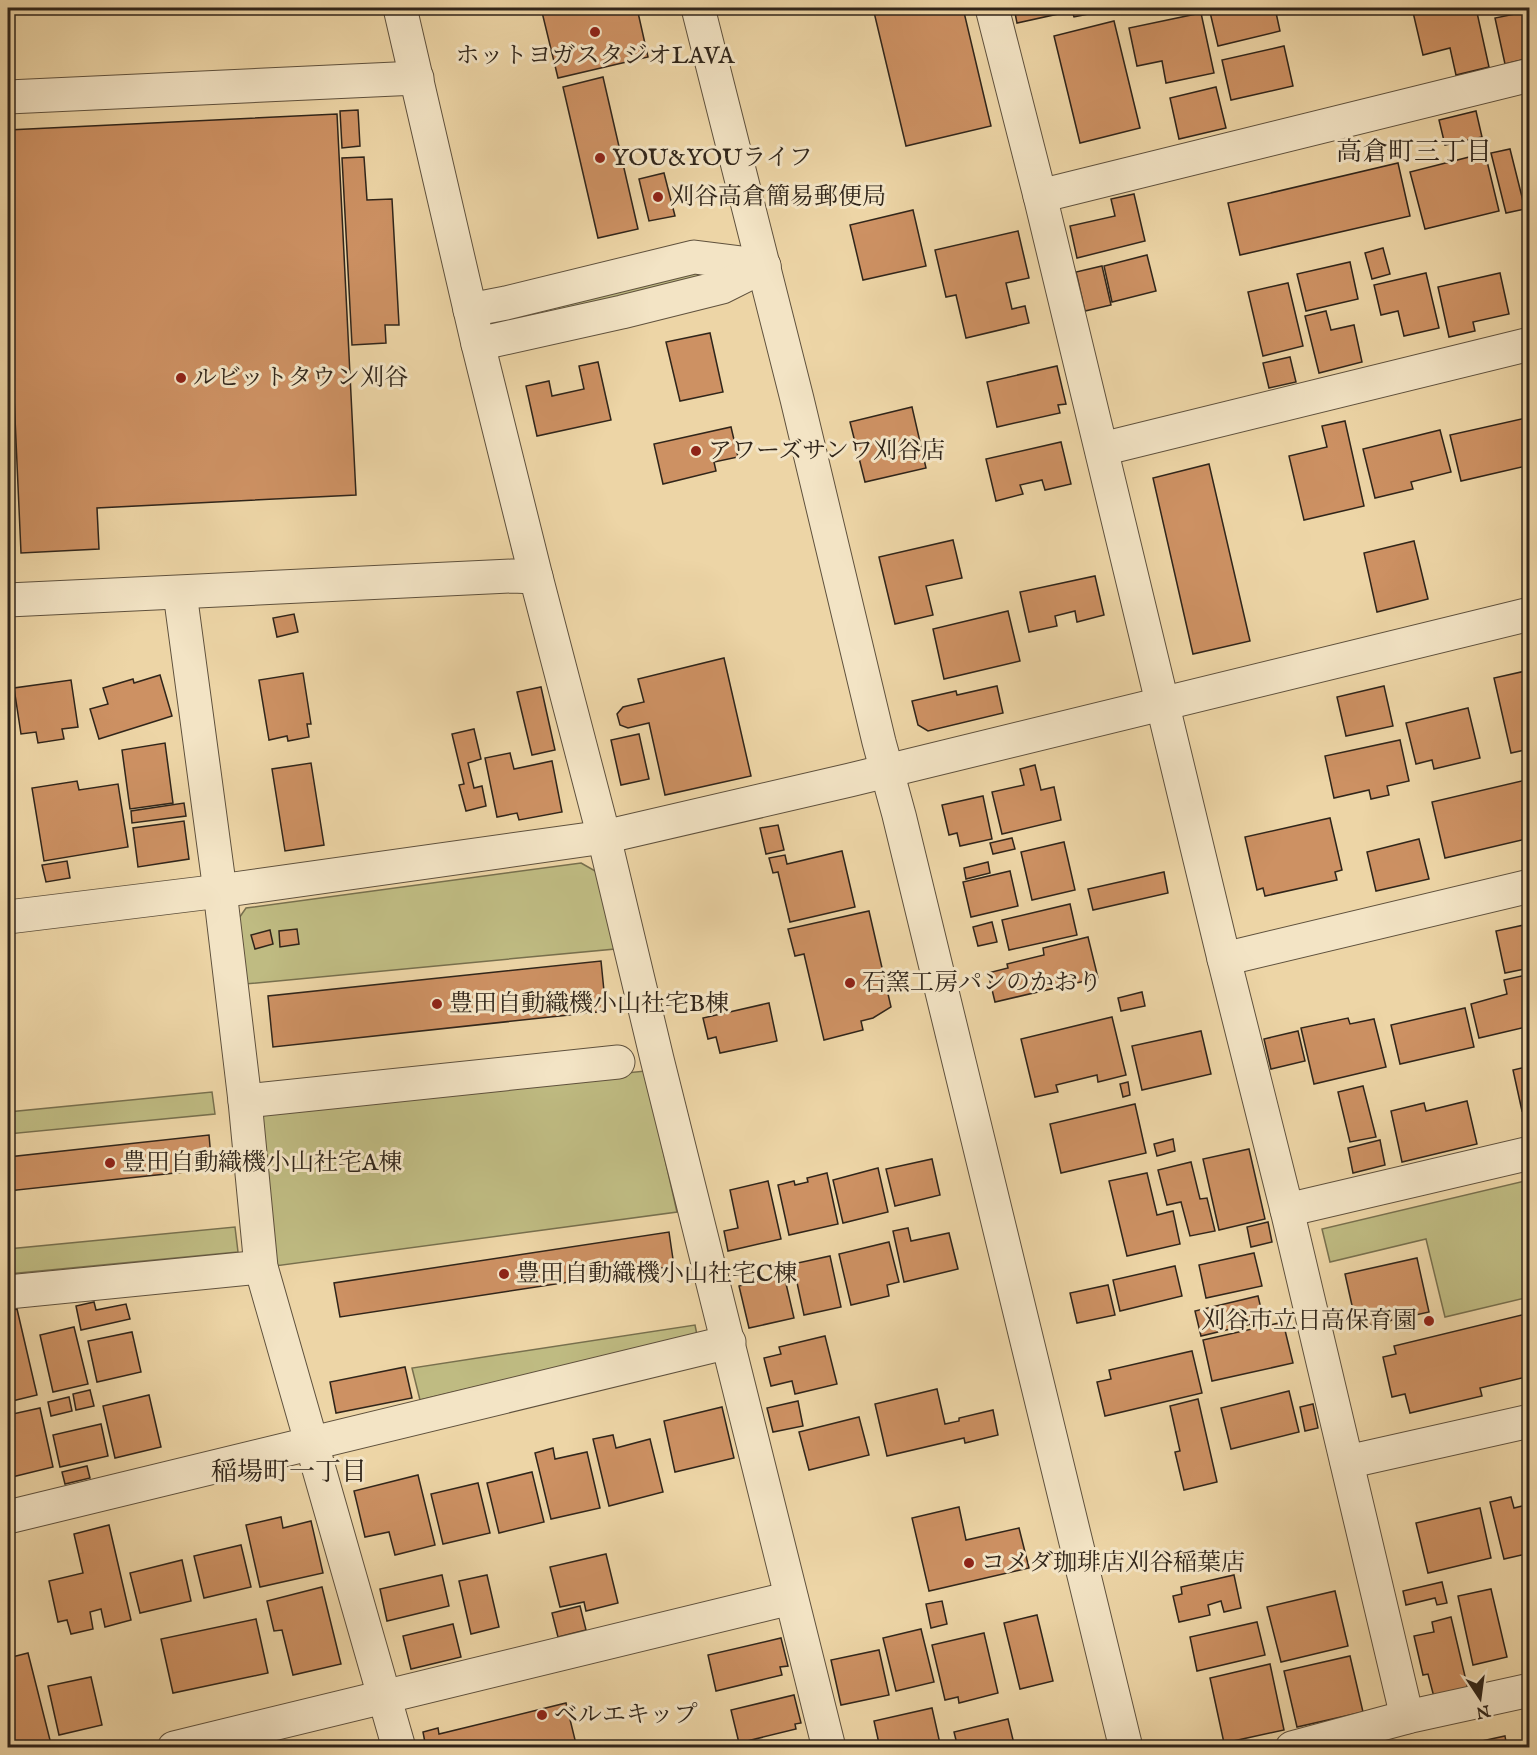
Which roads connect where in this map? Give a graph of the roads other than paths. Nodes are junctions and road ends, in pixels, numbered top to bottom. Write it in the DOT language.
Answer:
graph roads {
  1 [pos="400,8"];
  2 [pos="698,8"];
  3 [pos="992,8"];
  4 [pos="1530,75"];
  5 [pos="417,78"];
  6 [pos="8,97"];
  7 [pos="1040,196"];
  8 [pos="764,266"];
  9 [pos="470,310"];
  10 [pos="478,344"];
  11 [pos="1530,344"];
  12 [pos="1102,448"];
  13 [pos="536,577"];
  14 [pos="180,593"];
  15 [pos="8,600"];
  16 [pos="1530,614"];
  17 [pos="1163,705"];
  18 [pos="886,770"];
  19 [pos="604,837"];
  20 [pos="1530,886"];
  21 [pos="220,891"];
  22 [pos="8,917"];
  23 [pos="1224,960"];
  24 [pos="618,1062"];
  25 [pos="244,1101"];
  26 [pos="1530,1153"];
  27 [pos="1287,1210"];
  28 [pos="261,1267"];
  29 [pos="8,1292"];
  30 [pos="729,1342"];
  31 [pos="1530,1421"];
  32 [pos="312,1444"];
  33 [pos="1347,1462"];
  34 [pos="8,1517"];
  35 [pos="791,1599"];
  36 [pos="1530,1689"];
  37 [pos="385,1696"];
  38 [pos="1407,1717"];
  39 [pos="174,1748"];
  40 [pos="399,1748"];
  41 [pos="829,1748"];
  42 [pos="1126,1748"];
  43 [pos="1292,1748"];
  1 -- 5 [label="street"];
  2 -- 8 [label="street"];
  3 -- 7 [label="street"];
  4 -- 7 [label="street"];
  5 -- 6 [label="street"];
  5 -- 9 [label="street"];
  7 -- 12 [label="street"];
  8 -- 9 [label="street"];
  8 -- 10 [label="street"];
  8 -- 18 [label="street"];
  9 -- 10 [label="street"];
  10 -- 13 [label="street"];
  11 -- 12 [label="street"];
  12 -- 17 [label="street"];
  13 -- 14 [label="street"];
  13 -- 19 [label="street"];
  14 -- 15 [label="street"];
  14 -- 21 [label="street"];
  16 -- 17 [label="street"];
  17 -- 18 [label="street"];
  17 -- 23 [label="street"];
  18 -- 19 [label="street"];
  18 -- 42 [label="street"];
  19 -- 21 [label="street"];
  19 -- 30 [label="street"];
  20 -- 23 [label="street"];
  21 -- 22 [label="street"];
  21 -- 25 [label="street"];
  23 -- 27 [label="street"];
  24 -- 25 [label="street"];
  25 -- 28 [label="street"];
  26 -- 27 [label="street"];
  27 -- 33 [label="street"];
  28 -- 29 [label="street"];
  28 -- 32 [label="street"];
  30 -- 32 [label="street"];
  30 -- 35 [label="street"];
  31 -- 33 [label="street"];
  32 -- 34 [label="street"];
  32 -- 37 [label="street"];
  33 -- 38 [label="street"];
  35 -- 37 [label="street"];
  35 -- 41 [label="street"];
  36 -- 38 [label="street"];
  37 -- 39 [label="street"];
  37 -- 40 [label="street"];
  38 -- 43 [label="street"];
}
